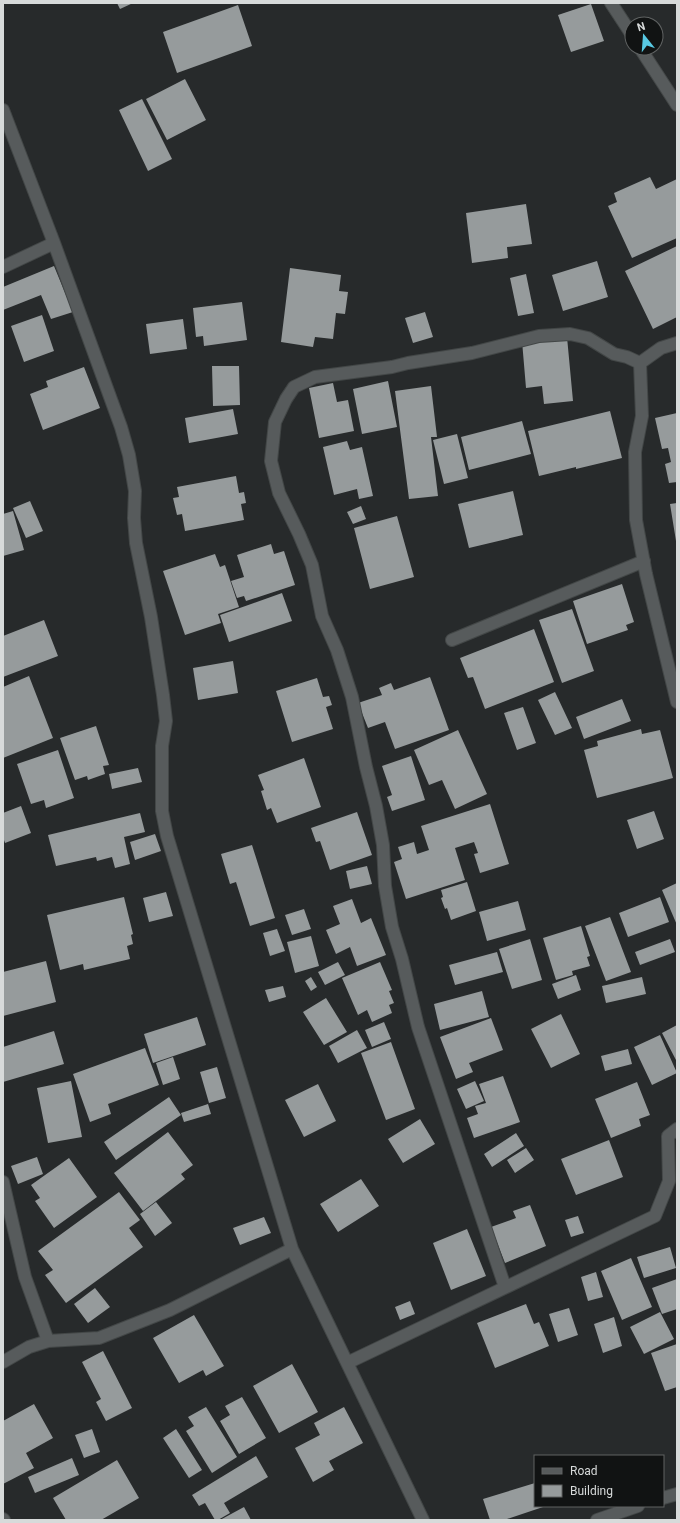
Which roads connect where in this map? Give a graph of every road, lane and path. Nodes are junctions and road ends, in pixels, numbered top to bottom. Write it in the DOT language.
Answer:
graph roads {
  1 [pos="611,3"];
  2 [pos="624,23"];
  3 [pos="645,56"];
  4 [pos="677,105"];
  5 [pos="3,110"];
  6 [pos="54,243"];
  7 [pos="3,267"];
  8 [pos="677,342"];
  9 [pos="640,363"];
  10 [pos="644,561"];
  11 [pos="452,640"];
  12 [pos="677,702"];
  13 [pos="677,1129"];
  14 [pos="3,1182"];
  15 [pos="292,1249"];
  16 [pos="505,1287"];
  17 [pos="48,1341"];
  18 [pos="3,1362"];
  19 [pos="347,1363"];
  20 [pos="677,1494"];
  21 [pos="664,1498"];
  22 [pos="635,1507"];
  23 [pos="423,1520"];
  24 [pos="597,1520"];
  1 -- 2 [label="street"];
  3 -- 4 [label="street"];
  5 -- 6 [label="street"];
  6 -- 7 [label="street"];
  6 -- 15 [label="street"];
  8 -- 9 [label="street"];
  9 -- 10 [label="street"];
  9 -- 16 [label="street"];
  10 -- 11 [label="street"];
  10 -- 12 [label="street"];
  13 -- 16 [label="street"];
  14 -- 17 [label="street"];
  15 -- 17 [label="street"];
  15 -- 19 [label="street"];
  16 -- 19 [label="street"];
  17 -- 18 [label="street"];
  19 -- 23 [label="street"];
  20 -- 21 [label="street"];
  22 -- 24 [label="street"];
}
